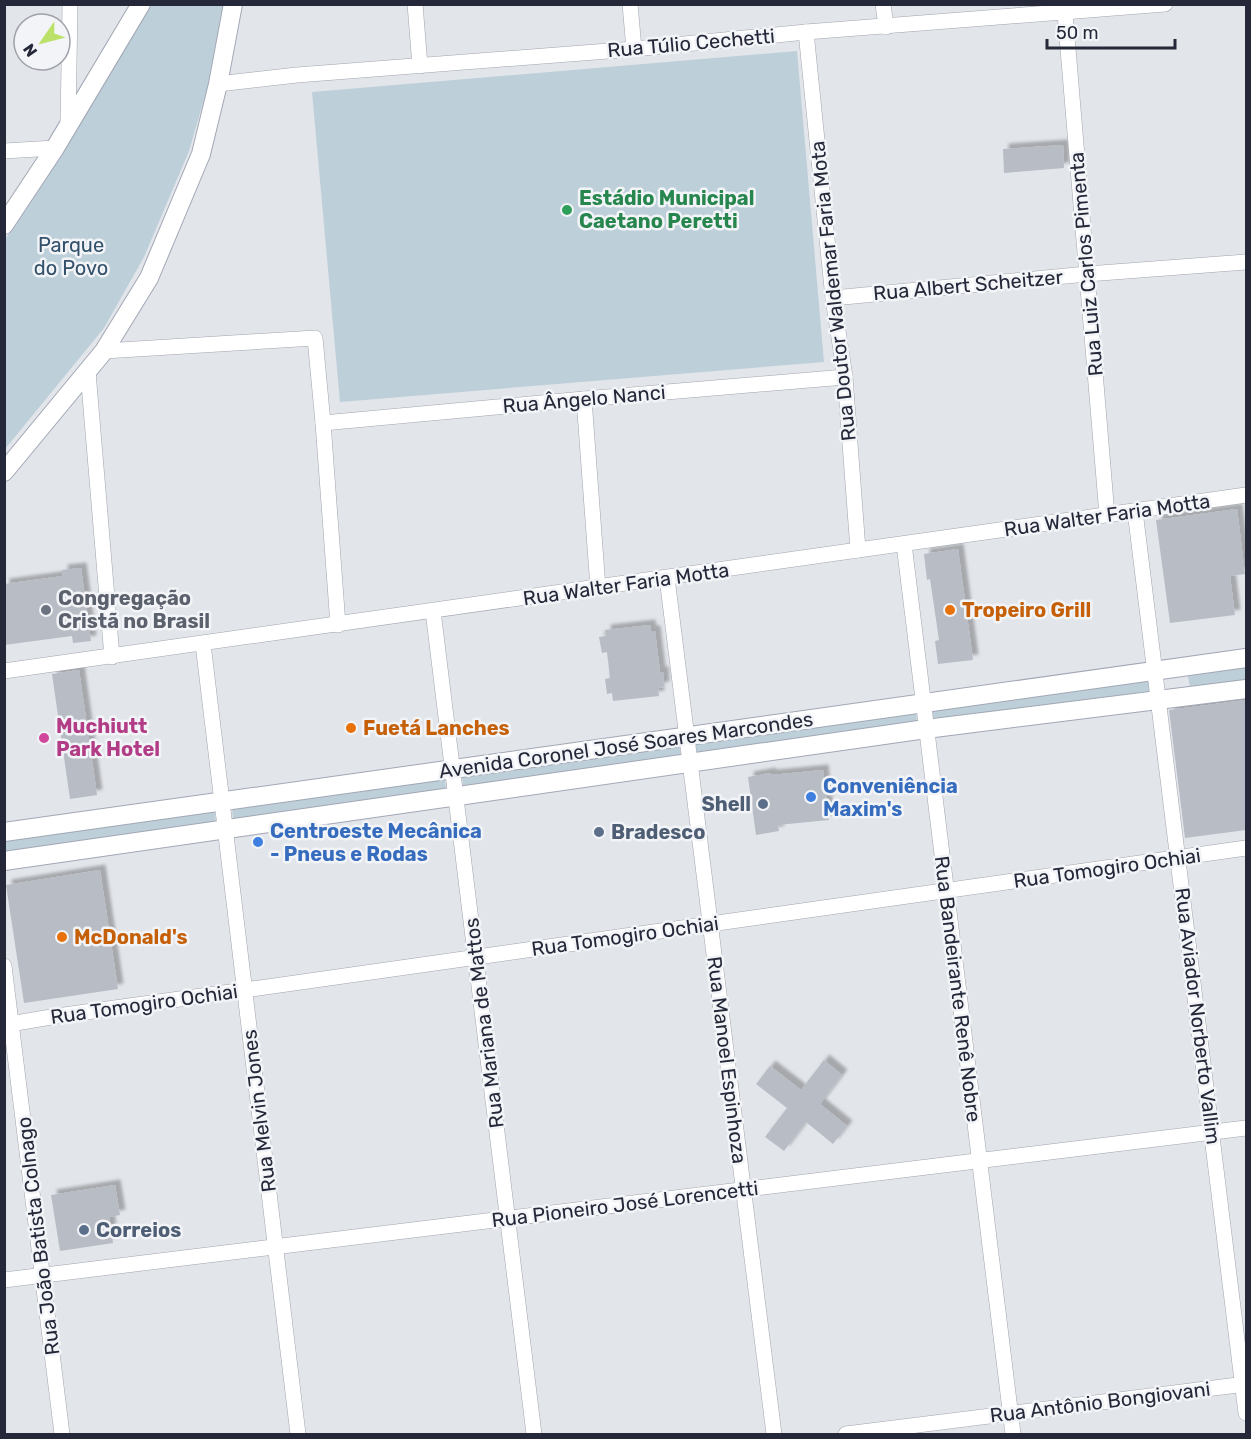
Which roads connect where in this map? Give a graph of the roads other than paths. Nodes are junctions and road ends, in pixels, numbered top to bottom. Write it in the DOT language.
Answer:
graph roads {
  1 [pos="70,4"];
  2 [pos="141,4"];
  3 [pos="233,4"];
  4 [pos="415,4"];
  5 [pos="630,4"];
  6 [pos="883,4"];
  7 [pos="1164,4"];
  8 [pos="1135,5"];
  9 [pos="1065,13"];
  10 [pos="885,27"];
  11 [pos="806,32"];
  12 [pos="634,49"];
  13 [pos="420,66"];
  14 [pos="218,84"];
  15 [pos="68,126"];
  16 [pos="55,148"];
  17 [pos="4,151"];
  18 [pos="4,225"];
  19 [pos="1246,262"];
  20 [pos="1087,274"];
  21 [pos="833,298"];
  22 [pos="104,351"];
  23 [pos="88,372"];
  24 [pos="845,377"];
  25 [pos="584,399"];
  26 [pos="323,423"];
  27 [pos="4,472"];
  28 [pos="1246,495"];
  29 [pos="1135,511"];
  30 [pos="1107,515"];
  31 [pos="904,544"];
  32 [pos="858,550"];
  33 [pos="667,578"];
  34 [pos="598,588"];
  35 [pos="433,611"];
  36 [pos="338,625"];
  37 [pos="203,644"];
  38 [pos="112,657"];
  39 [pos="1246,658"];
  40 [pos="4,671"];
  41 [pos="1155,671"];
  42 [pos="1246,689"];
  43 [pos="1160,700"];
  44 [pos="923,703"];
  45 [pos="926,729"];
  46 [pos="686,736"];
  47 [pos="690,763"];
  48 [pos="453,769"];
  49 [pos="456,796"];
  50 [pos="222,801"];
  51 [pos="225,829"];
  52 [pos="4,832"];
  53 [pos="1246,848"];
  54 [pos="1178,858"];
  55 [pos="4,861"];
  56 [pos="946,891"];
  57 [pos="710,924"];
  58 [pos="476,958"];
  59 [pos="4,966"];
  60 [pos="245,990"];
  61 [pos="8,1024"];
  62 [pos="1246,1128"];
  63 [pos="1212,1132"];
  64 [pos="979,1160"];
  65 [pos="743,1189"];
  66 [pos="507,1218"];
  67 [pos="276,1246"];
  68 [pos="42,1275"];
  69 [pos="4,1280"];
  70 [pos="1245,1384"];
  71 [pos="1011,1413"];
  72 [pos="1246,1413"];
  73 [pos="62,1434"];
  74 [pos="298,1434"];
  75 [pos="534,1434"];
  76 [pos="774,1434"];
  77 [pos="846,1434"];
  78 [pos="1013,1434"];
  1 -- 15 [label="street"];
  2 -- 15 [label="main road"];
  3 -- 14 [label="main road"];
  4 -- 13 [label="street"];
  5 -- 12 [label="street"];
  6 -- 10 [label="street"];
  7 -- 8 [label="street, Rua Túlio Cechetti"];
  8 -- 9 [label="street, Rua Túlio Cechetti"];
  9 -- 10 [label="street, Rua Túlio Cechetti"];
  9 -- 20 [label="street, Rua Luiz Carlos Pimenta"];
  10 -- 11 [label="street, Rua Túlio Cechetti"];
  11 -- 12 [label="street, Rua Túlio Cechetti"];
  11 -- 21 [label="street, Rua Doutor Waldemar Faria Mota"];
  12 -- 13 [label="street, Rua Túlio Cechetti"];
  13 -- 14 [label="street, Rua Túlio Cechetti"];
  14 -- 22 [label="main road"];
  15 -- 16 [label="main road"];
  16 -- 17 [label="street"];
  16 -- 18 [label="main road"];
  19 -- 20 [label="street, Rua Albert Scheitzer"];
  20 -- 21 [label="street, Rua Albert Scheitzer"];
  20 -- 30 [label="street, Rua Luiz Carlos Pimenta"];
  21 -- 24 [label="street, Rua Doutor Waldemar Faria Mota"];
  22 -- 23 [label="main road"];
  22 -- 26 [label="street"];
  23 -- 27 [label="main road"];
  23 -- 38 [label="street"];
  24 -- 25 [label="street, Rua Ângelo Nanci"];
  24 -- 32 [label="street, Rua Doutor Waldemar Faria Mota"];
  25 -- 26 [label="street, Rua Ângelo Nanci"];
  25 -- 34 [label="street"];
  26 -- 36 [label="street"];
  28 -- 29 [label="street, Rua Walter Faria Motta"];
  29 -- 30 [label="street, Rua Walter Faria Motta"];
  29 -- 41 [label="street, Rua Aviador Norberto Vallim"];
  30 -- 31 [label="street, Rua Walter Faria Motta"];
  31 -- 32 [label="street, Rua Walter Faria Motta"];
  31 -- 44 [label="street, Rua Bandeirante Renê Nobre"];
  32 -- 33 [label="street, Rua Walter Faria Motta"];
  33 -- 34 [label="street, Rua Walter Faria Motta"];
  33 -- 46 [label="street, Rua Manoel Espinhoza"];
  34 -- 35 [label="street, Rua Walter Faria Motta"];
  35 -- 36 [label="street, Rua Walter Faria Motta"];
  35 -- 48 [label="street, Rua Mariana de Mattos"];
  36 -- 37 [label="street, Rua Walter Faria Motta"];
  37 -- 38 [label="street, Rua Walter Faria Motta"];
  37 -- 50 [label="street, Rua Melvin Jones"];
  38 -- 40 [label="street, Rua Walter Faria Motta"];
  39 -- 41 [label="main road, Avenida Coronel José Soares Marcondes"];
  41 -- 43 [label="street, Rua Aviador Norberto Vallim"];
  41 -- 44 [label="main road, Avenida Coronel José Soares Marcondes"];
  42 -- 43 [label="main road, Avenida Coronel José Soares Marcondes"];
  43 -- 45 [label="main road, Avenida Coronel José Soares Marcondes"];
  43 -- 54 [label="street, Rua Aviador Norberto Vallim"];
  44 -- 45 [label="street, Rua Bandeirante Renê Nobre"];
  44 -- 46 [label="main road, Avenida Coronel José Soares Marcondes"];
  45 -- 47 [label="main road, Avenida Coronel José Soares Marcondes"];
  45 -- 56 [label="street, Rua Bandeirante Renê Nobre"];
  46 -- 47 [label="street, Rua Manoel Espinhoza"];
  46 -- 48 [label="main road, Avenida Coronel José Soares Marcondes"];
  47 -- 49 [label="main road, Avenida Coronel José Soares Marcondes"];
  47 -- 57 [label="street, Rua Manoel Espinhoza"];
  48 -- 49 [label="street, Rua Mariana de Mattos"];
  48 -- 50 [label="main road, Avenida Coronel José Soares Marcondes"];
  49 -- 51 [label="main road, Avenida Coronel José Soares Marcondes"];
  49 -- 58 [label="street, Rua Mariana de Mattos"];
  50 -- 51 [label="street, Rua Melvin Jones"];
  50 -- 52 [label="main road, Avenida Coronel José Soares Marcondes"];
  51 -- 55 [label="main road, Avenida Coronel José Soares Marcondes"];
  51 -- 60 [label="street, Rua Melvin Jones"];
  53 -- 54 [label="street, Rua Tomogiro Ochiai"];
  54 -- 56 [label="street, Rua Tomogiro Ochiai"];
  54 -- 63 [label="street, Rua Aviador Norberto Vallim"];
  56 -- 57 [label="street, Rua Tomogiro Ochiai"];
  56 -- 64 [label="street, Rua Bandeirante Renê Nobre"];
  57 -- 58 [label="street, Rua Tomogiro Ochiai"];
  57 -- 65 [label="street, Rua Manoel Espinhoza"];
  58 -- 60 [label="street, Rua Tomogiro Ochiai"];
  58 -- 66 [label="street, Rua Mariana de Mattos"];
  59 -- 61 [label="street, Rua João Batista Colnago"];
  60 -- 61 [label="street, Rua Tomogiro Ochiai"];
  60 -- 67 [label="street, Rua Melvin Jones"];
  61 -- 68 [label="street, Rua João Batista Colnago"];
  62 -- 63 [label="street, Rua Pioneiro José Lorencetti"];
  63 -- 64 [label="street, Rua Pioneiro José Lorencetti"];
  63 -- 70 [label="street, Rua Aviador Norberto Vallim"];
  64 -- 65 [label="street, Rua Pioneiro José Lorencetti"];
  64 -- 71 [label="street, Rua Bandeirante Renê Nobre"];
  65 -- 66 [label="street, Rua Pioneiro José Lorencetti"];
  65 -- 76 [label="street, Rua Manoel Espinhoza"];
  66 -- 67 [label="street, Rua Pioneiro José Lorencetti"];
  66 -- 75 [label="street, Rua Mariana de Mattos"];
  67 -- 68 [label="street, Rua Pioneiro José Lorencetti"];
  67 -- 74 [label="street, Rua Melvin Jones"];
  68 -- 69 [label="street, Rua Pioneiro José Lorencetti"];
  68 -- 73 [label="street, Rua João Batista Colnago"];
  70 -- 71 [label="street, Rua Antônio Bongiovani"];
  70 -- 72 [label="street, Rua Aviador Norberto Vallim"];
  71 -- 77 [label="street, Rua Antônio Bongiovani"];
  71 -- 78 [label="street, Rua Bandeirante Renê Nobre"];
}
